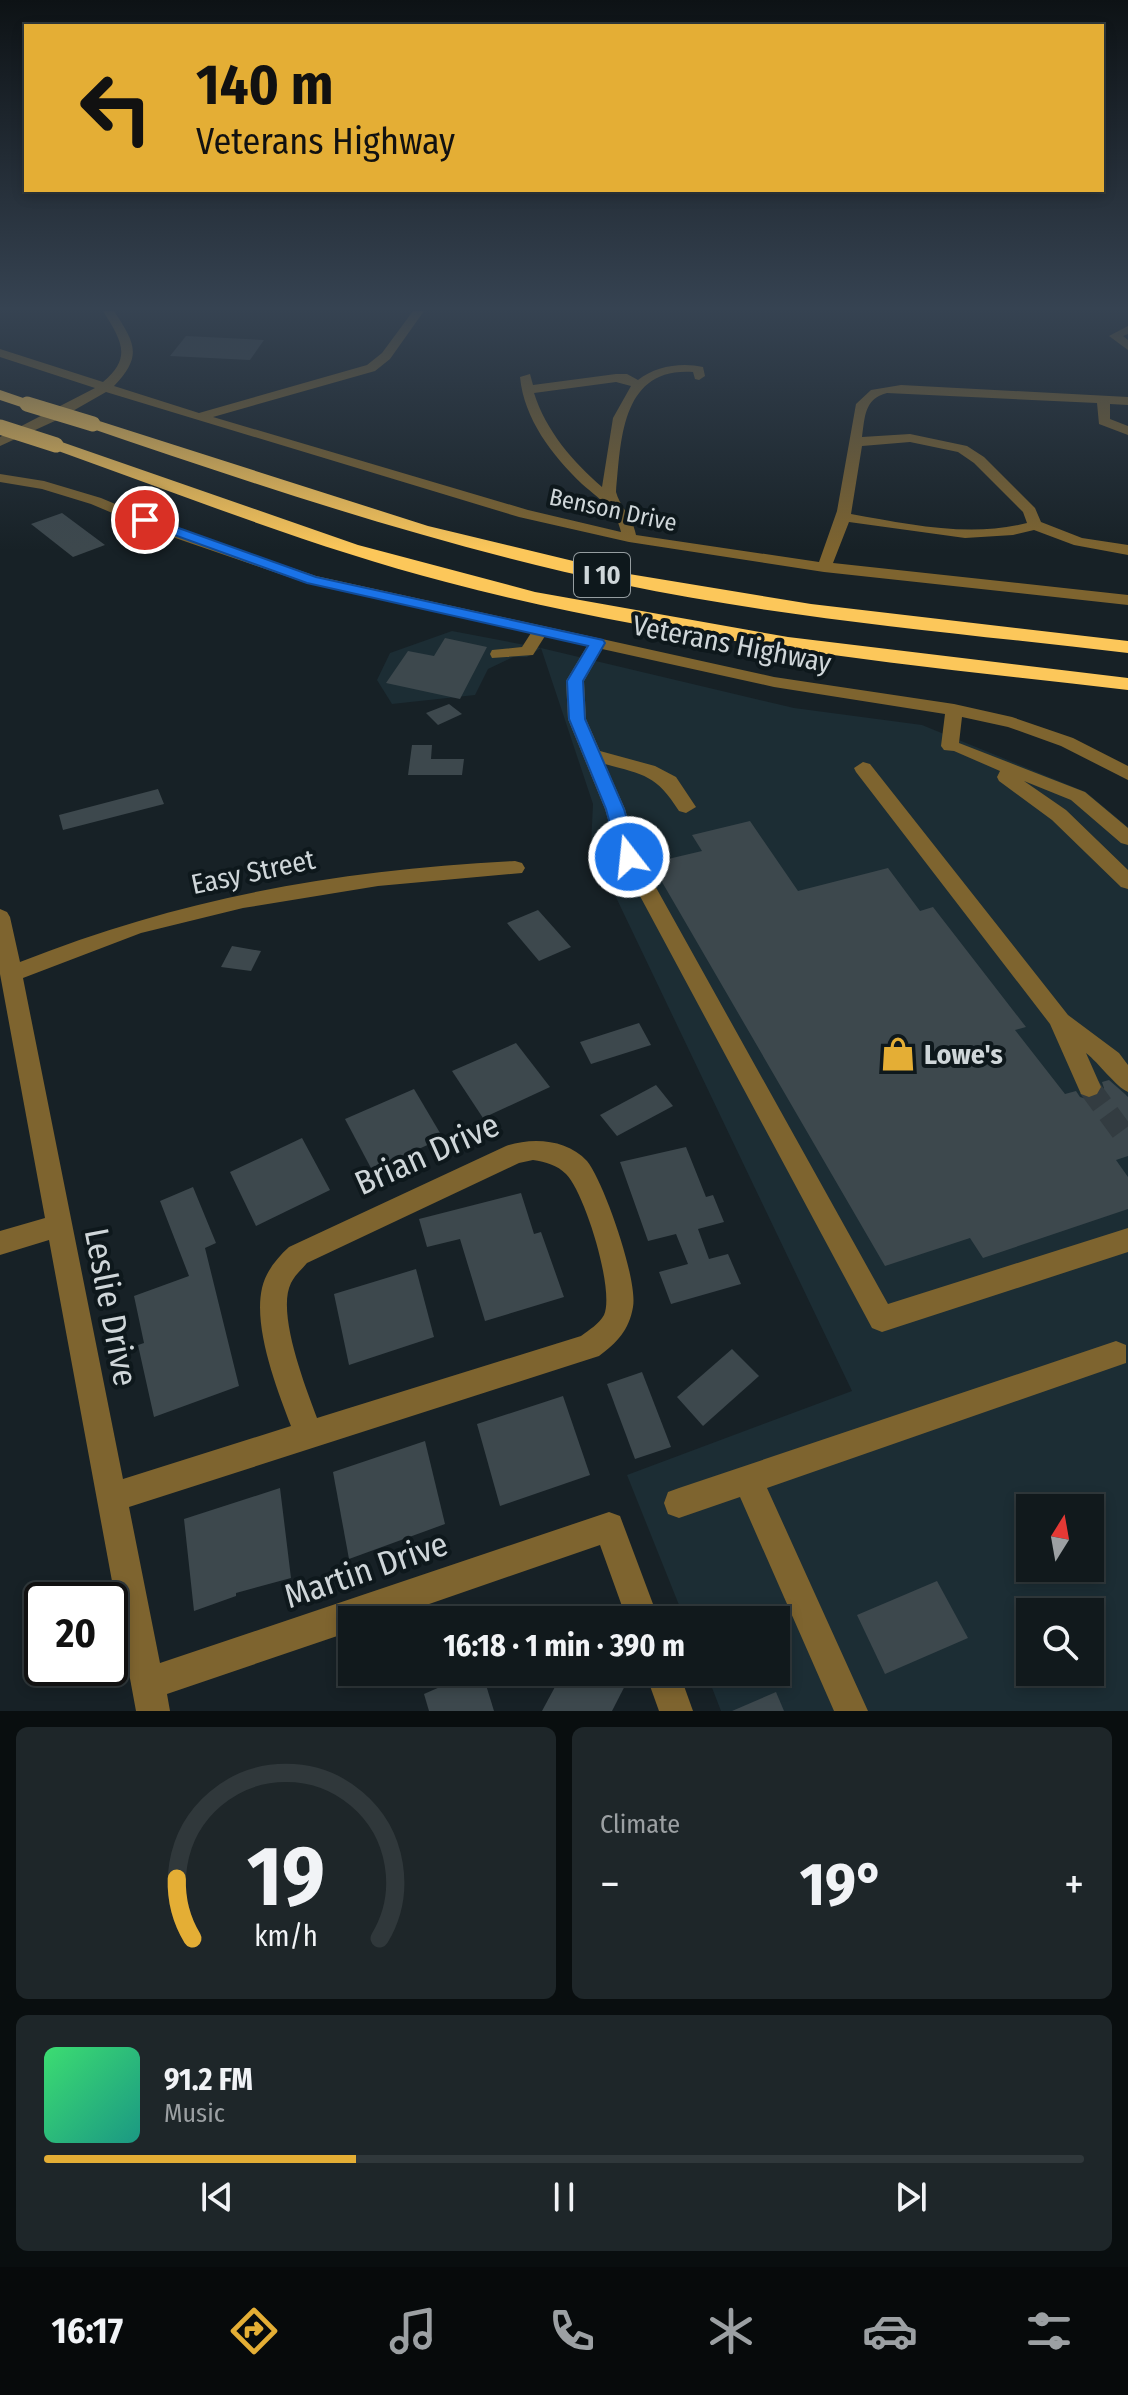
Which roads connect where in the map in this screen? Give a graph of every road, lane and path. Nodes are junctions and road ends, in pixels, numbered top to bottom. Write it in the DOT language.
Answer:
graph roads {
  1 [pos="99,391"];
  2 [pos="113,391"];
  3 [pos="291,391"];
  4 [pos="530,391"];
  5 [pos="632,391"];
  6 [pos="879,391"];
  7 [pos="929,391"];
  8 [pos="0,395"];
  9 [pos="1103,398"];
  10 [pos="1128,401"];
  11 [pos="199,417"];
  12 [pos="0,427"];
  13 [pos="1128,431"];
  14 [pos="0,442"];
  15 [pos="855,442"];
  16 [pos="1,478"];
  17 [pos="611,500"];
  18 [pos="844,517"];
  19 [pos="1035,525"];
  20 [pos="629,538"];
  21 [pos="1128,550"];
  22 [pos="824,567"];
  23 [pos="1128,600"];
  24 [pos="541,631"];
  25 [pos="597,643"];
  26 [pos="1128,647"];
  27 [pos="498,654"];
  28 [pos="1128,684"];
  29 [pos="954,709"];
  30 [pos="592,755"];
  31 [pos="863,768"];
  32 [pos="1011,769"];
  33 [pos="1128,774"];
  34 [pos="686,807"];
  35 [pos="1128,838"];
  36 [pos="515,868"];
  37 [pos="1128,882"];
  38 [pos="0,917"];
  39 [pos="11,974"];
  40 [pos="1060,1021"];
  41 [pos="1128,1082"];
  42 [pos="1089,1087"];
  43 [pos="59,1226"];
  44 [pos="1128,1240"];
  45 [pos="0,1243"];
  46 [pos="1116,1354"];
  47 [pos="309,1435"];
  48 [pos="748,1480"];
  49 [pos="111,1498"];
  50 [pos="679,1503"];
  51 [pos="397,1606"];
  52 [pos="638,1606"];
  53 [pos="338,1628"];
  54 [pos="667,1686"];
  55 [pos="150,1698"];
  56 [pos="676,1711"];
  57 [pos="851,1711"];
  1 -- 14 [label="street"];
  2 -- 11 [label="street, Benson Drive"];
  3 -- 11 [label="street"];
  4 -- 17 [label="street"];
  5 -- 17 [label="street"];
  6 -- 15 [label="street"];
  7 -- 9 [label="street"];
  8 -- 26 [label="highway, I 10, bridge"];
  9 -- 10 [label="street"];
  9 -- 13 [label="street"];
  11 -- 20 [label="street, Benson Drive"];
  12 -- 28 [label="highway, I 10, bridge"];
  15 -- 18 [label="street"];
  15 -- 19 [label="street"];
  16 -- 24 [label="street, Veterans Highway"];
  17 -- 20 [label="street"];
  18 -- 19 [label="street"];
  18 -- 22 [label="street"];
  19 -- 21 [label="street"];
  20 -- 22 [label="street, Benson Drive"];
  22 -- 23 [label="street, Benson Drive"];
  24 -- 25 [label="street, Veterans Highway"];
  24 -- 27 [label="street"];
  25 -- 29 [label="street, Veterans Highway"];
  25 -- 30 [label="street"];
  29 -- 32 [label="street"];
  29 -- 33 [label="street, Veterans Highway"];
  30 -- 34 [label="street"];
  30 -- 44 [label="street"];
  31 -- 40 [label="street"];
  32 -- 35 [label="street"];
  32 -- 37 [label="street"];
  36 -- 39 [label="street, Easy Street"];
  38 -- 39 [label="street, Leslie Drive"];
  39 -- 43 [label="street, Leslie Drive"];
  40 -- 41 [label="street"];
  40 -- 42 [label="street"];
  43 -- 45 [label="street"];
  43 -- 49 [label="street, Leslie Drive"];
  46 -- 48 [label="street"];
  47 -- 47 [label="street, Brian Drive"];
  47 -- 49 [label="street, Brian Drive"];
  48 -- 50 [label="street"];
  48 -- 57 [label="street"];
  49 -- 55 [label="street, Leslie Drive"];
  51 -- 52 [label="street, Martin Drive"];
  53 -- 55 [label="street, Martin Drive"];
  54 -- 56 [label="street"];
}
